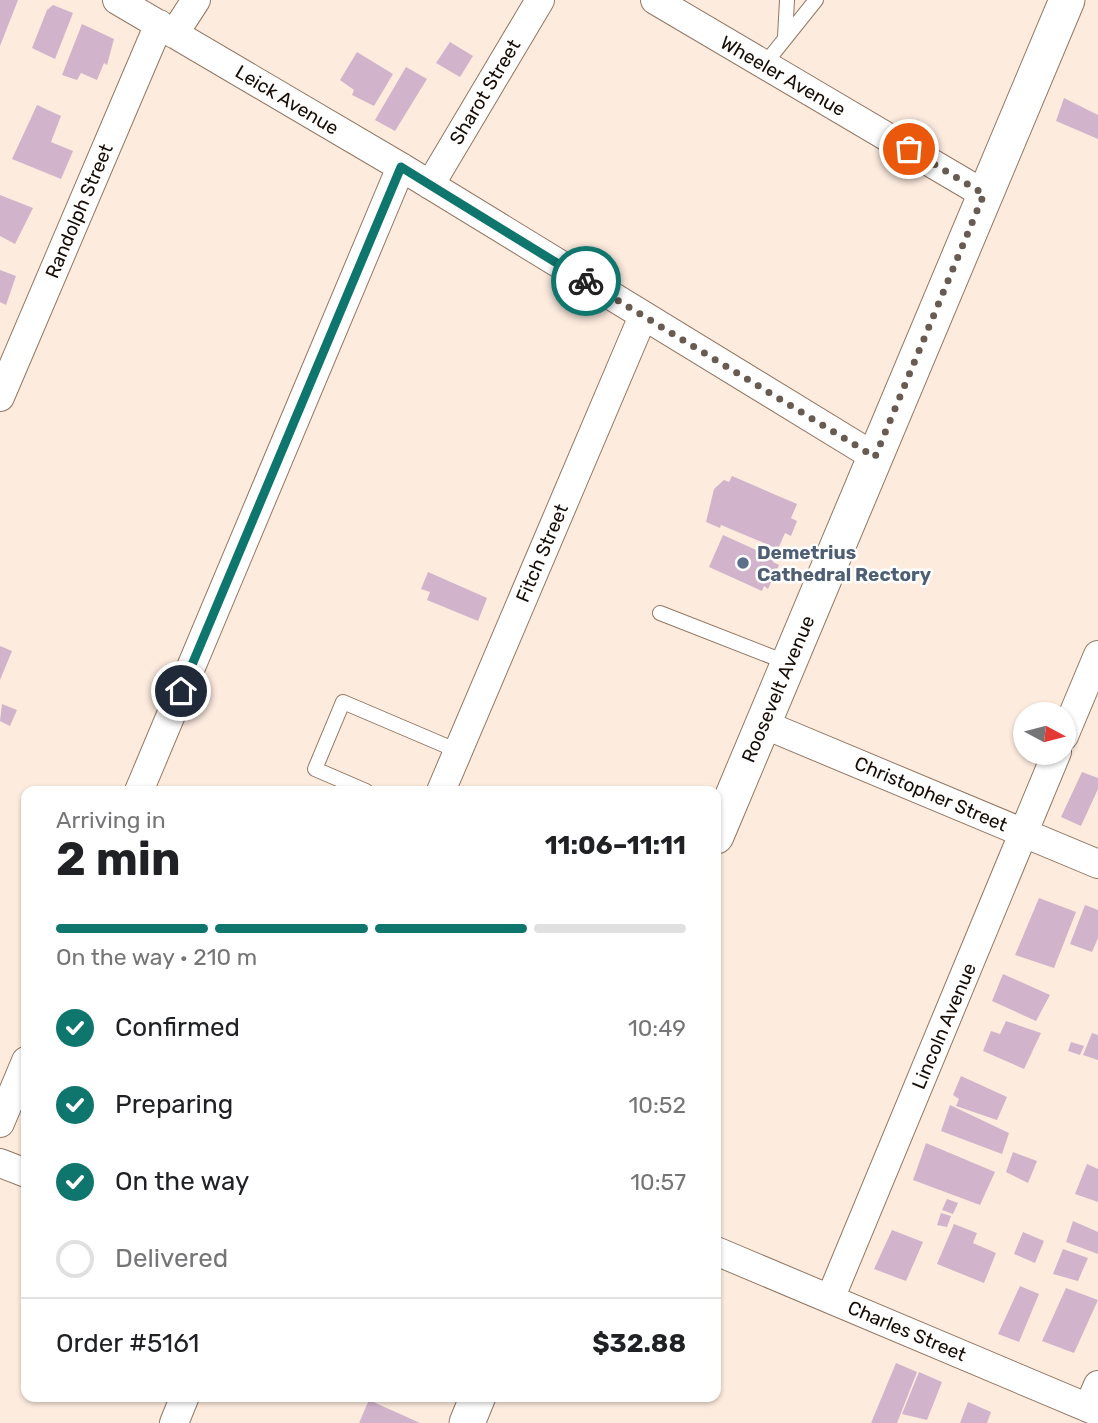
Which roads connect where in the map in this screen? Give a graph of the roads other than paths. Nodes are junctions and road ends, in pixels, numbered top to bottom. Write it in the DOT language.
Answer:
graph roads {
  1 [pos="117,0"];
  2 [pos="196,0"];
  3 [pos="540,0"];
  4 [pos="655,0"];
  5 [pos="787,0"];
  6 [pos="816,0"];
  7 [pos="1067,0"];
  8 [pos="167,29"];
  9 [pos="785,37"];
  10 [pos="764,65"];
  11 [pos="401,167"];
  12 [pos="430,185"];
  13 [pos="984,194"];
  14 [pos="643,316"];
  15 [pos="0,397"];
  16 [pos="875,457"];
  17 [pos="660,613"];
  18 [pos="1098,655"];
  19 [pos="788,663"];
  20 [pos="1076,707"];
  21 [pos="763,724"];
  22 [pos="458,751"];
  23 [pos="1052,765"];
  24 [pos="141,786"];
  25 [pos="354,786"];
  26 [pos="443,786"];
  27 [pos="721,824"];
  28 [pos="1024,833"];
  29 [pos="1098,864"];
  30 [pos="21,1072"];
  31 [pos="0,1123"];
  32 [pos="0,1163"];
  33 [pos="21,1171"];
  34 [pos="721,1253"];
  35 [pos="830,1299"];
  36 [pos="1095,1401"];
  37 [pos="183,1402"];
  38 [pos="476,1402"];
  39 [pos="174,1423"];
  40 [pos="467,1423"];
  1 -- 8 [label="street, Leick Avenue"];
  2 -- 8 [label="street, Randolph Street"];
  3 -- 12 [label="street, Sharot Street"];
  4 -- 10 [label="street, Wheeler Avenue"];
  5 -- 9 [label="lane"];
  6 -- 9 [label="lane"];
  7 -- 13 [label="street, Roosevelt Avenue"];
  8 -- 11 [label="street, Leick Avenue"];
  8 -- 15 [label="street, Randolph Street"];
  9 -- 10 [label="lane"];
  10 -- 13 [label="street, Wheeler Avenue"];
  11 -- 12 [label="street, Leick Avenue"];
  11 -- 24 [label="street"];
  12 -- 14 [label="street"];
  13 -- 16 [label="street, Roosevelt Avenue"];
  14 -- 16 [label="street"];
  14 -- 22 [label="street, Fitch Street"];
  16 -- 19 [label="street, Roosevelt Avenue"];
  17 -- 19 [label="lane"];
  18 -- 20 [label="street"];
  19 -- 21 [label="street, Roosevelt Avenue"];
  21 -- 27 [label="street, Roosevelt Avenue"];
  21 -- 28 [label="street, Christopher Street"];
  22 -- 25 [label="lane"];
  22 -- 26 [label="street, Fitch Street"];
  23 -- 28 [label="street, Lincoln Avenue"];
  28 -- 29 [label="street, Christopher Street"];
  28 -- 35 [label="street, Lincoln Avenue"];
  30 -- 31 [label="street"];
  32 -- 33 [label="street"];
  34 -- 35 [label="street, Charles Street"];
  35 -- 36 [label="street, Charles Street"];
  37 -- 39 [label="street"];
  38 -- 40 [label="street"];
}
